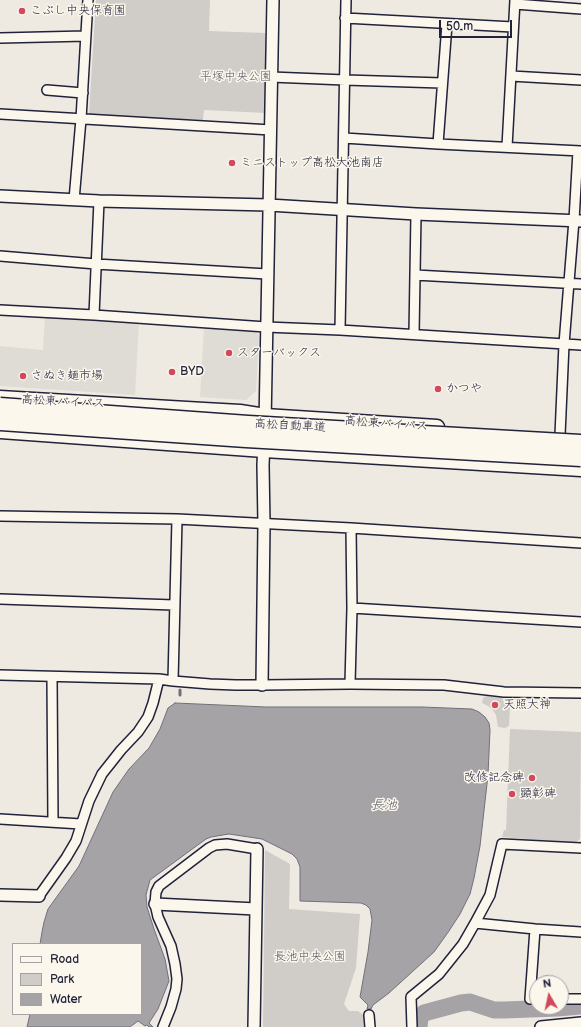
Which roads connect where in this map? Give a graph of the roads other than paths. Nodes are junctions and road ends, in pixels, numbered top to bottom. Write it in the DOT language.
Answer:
graph roads {
  1 [pos="88,0"];
  2 [pos="273,0"];
  3 [pos="346,0"];
  4 [pos="515,2"];
  5 [pos="581,8"];
  6 [pos="345,18"];
  7 [pos="447,24"];
  8 [pos="514,27"];
  9 [pos="86,36"];
  10 [pos="0,38"];
  11 [pos="511,76"];
  12 [pos="271,77"];
  13 [pos="345,80"];
  14 [pos="581,80"];
  15 [pos="442,83"];
  16 [pos="47,90"];
  17 [pos="83,93"];
  18 [pos="0,114"];
  19 [pos="81,119"];
  20 [pos="271,130"];
  21 [pos="344,138"];
  22 [pos="438,144"];
  23 [pos="507,147"];
  24 [pos="579,151"];
  25 [pos="0,196"];
  26 [pos="74,200"];
  27 [pos="99,201"];
  28 [pos="269,205"];
  29 [pos="342,209"];
  30 [pos="416,214"];
  31 [pos="578,220"];
  32 [pos="0,256"];
  33 [pos="96,264"];
  34 [pos="268,274"];
  35 [pos="415,275"];
  36 [pos="568,284"];
  37 [pos="581,284"];
  38 [pos="0,310"];
  39 [pos="94,315"];
  40 [pos="266,327"];
  41 [pos="340,330"];
  42 [pos="414,334"];
  43 [pos="564,344"];
  44 [pos="581,345"];
  45 [pos="0,398"];
  46 [pos="0,406"];
  47 [pos="265,416"];
  48 [pos="0,422"];
  49 [pos="0,431"];
  50 [pos="560,434"];
  51 [pos="581,436"];
  52 [pos="581,444"];
  53 [pos="264,450"];
  54 [pos="581,458"];
  55 [pos="581,469"];
  56 [pos="0,516"];
  57 [pos="177,519"];
  58 [pos="264,524"];
  59 [pos="351,528"];
  60 [pos="581,543"];
  61 [pos="0,599"];
  62 [pos="174,605"];
  63 [pos="352,608"];
  64 [pos="581,622"];
  65 [pos="0,675"];
  66 [pos="52,677"];
  67 [pos="159,679"];
  68 [pos="174,682"];
  69 [pos="350,684"];
  70 [pos="262,685"];
  71 [pos="581,692"];
  72 [pos="0,819"];
  73 [pos="52,822"];
  74 [pos="81,824"];
  75 [pos="581,848"];
  76 [pos="257,849"];
  77 [pos="0,894"];
  78 [pos="39,896"];
  79 [pos="155,904"];
  80 [pos="256,909"];
  81 [pos="475,923"];
  82 [pos="535,929"];
  83 [pos="581,932"];
  84 [pos="532,975"];
  85 [pos="569,999"];
  86 [pos="581,999"];
  87 [pos="369,1015"];
  88 [pos="581,1023"];
  89 [pos="163,1027"];
  90 [pos="254,1027"];
  91 [pos="370,1027"];
  92 [pos="412,1027"];
  93 [pos="542,1027"];
  1 -- 9 [label="street"];
  2 -- 12 [label="street"];
  3 -- 6 [label="street"];
  4 -- 5 [label="street"];
  4 -- 8 [label="street"];
  6 -- 7 [label="street"];
  6 -- 13 [label="street"];
  7 -- 8 [label="street"];
  7 -- 15 [label="street"];
  8 -- 11 [label="street"];
  9 -- 10 [label="street"];
  9 -- 17 [label="street"];
  11 -- 14 [label="street"];
  11 -- 23 [label="street"];
  12 -- 13 [label="street"];
  12 -- 20 [label="street"];
  13 -- 15 [label="street"];
  13 -- 21 [label="street"];
  15 -- 22 [label="street"];
  16 -- 17 [label="street"];
  17 -- 19 [label="street"];
  18 -- 19 [label="street"];
  19 -- 20 [label="street"];
  19 -- 26 [label="street"];
  20 -- 28 [label="street"];
  21 -- 22 [label="street"];
  21 -- 29 [label="street"];
  22 -- 23 [label="street"];
  23 -- 24 [label="street"];
  24 -- 31 [label="street"];
  25 -- 26 [label="street"];
  26 -- 27 [label="street"];
  27 -- 28 [label="street"];
  27 -- 33 [label="street"];
  28 -- 29 [label="street"];
  28 -- 34 [label="street"];
  29 -- 30 [label="street"];
  29 -- 41 [label="street"];
  30 -- 31 [label="street"];
  30 -- 35 [label="street"];
  31 -- 36 [label="street"];
  32 -- 33 [label="street"];
  33 -- 34 [label="street"];
  33 -- 39 [label="street"];
  34 -- 40 [label="street"];
  35 -- 36 [label="street"];
  35 -- 42 [label="street"];
  36 -- 37 [label="street"];
  36 -- 43 [label="street"];
  38 -- 39 [label="street"];
  39 -- 40 [label="street"];
  40 -- 41 [label="street"];
  40 -- 47 [label="street"];
  41 -- 42 [label="street"];
  42 -- 43 [label="street"];
  43 -- 44 [label="street"];
  43 -- 50 [label="street"];
  45 -- 47 [label="highway, 高松東バイパス"];
  46 -- 52 [label="highway, 高松自動車道, bridge"];
  47 -- 50 [label="highway, 高松東バイパス"];
  47 -- 53 [label="street"];
  48 -- 54 [label="highway, 高松自動車道, bridge"];
  49 -- 53 [label="highway"];
  50 -- 51 [label="highway, 高松東バイパス"];
  53 -- 55 [label="highway"];
  53 -- 58 [label="street"];
  56 -- 57 [label="street"];
  57 -- 58 [label="street"];
  57 -- 62 [label="street"];
  58 -- 59 [label="street"];
  58 -- 70 [label="street"];
  59 -- 60 [label="street"];
  59 -- 63 [label="street"];
  61 -- 62 [label="street"];
  62 -- 68 [label="street"];
  63 -- 64 [label="street"];
  63 -- 69 [label="street"];
  65 -- 66 [label="street"];
  66 -- 67 [label="street"];
  66 -- 73 [label="street"];
  67 -- 68 [label="street"];
  67 -- 74 [label="street"];
  68 -- 70 [label="street"];
  69 -- 70 [label="street"];
  69 -- 71 [label="street"];
  72 -- 73 [label="street"];
  73 -- 74 [label="street"];
  74 -- 78 [label="street"];
  75 -- 81 [label="street"];
  76 -- 79 [label="street"];
  76 -- 80 [label="street"];
  77 -- 78 [label="street"];
  79 -- 80 [label="street"];
  79 -- 89 [label="street"];
  80 -- 90 [label="street"];
  81 -- 82 [label="street"];
  81 -- 92 [label="street"];
  82 -- 83 [label="street"];
  82 -- 84 [label="street"];
  85 -- 86 [label="street"];
  87 -- 91 [label="street"];
  88 -- 93 [label="street"];
}
